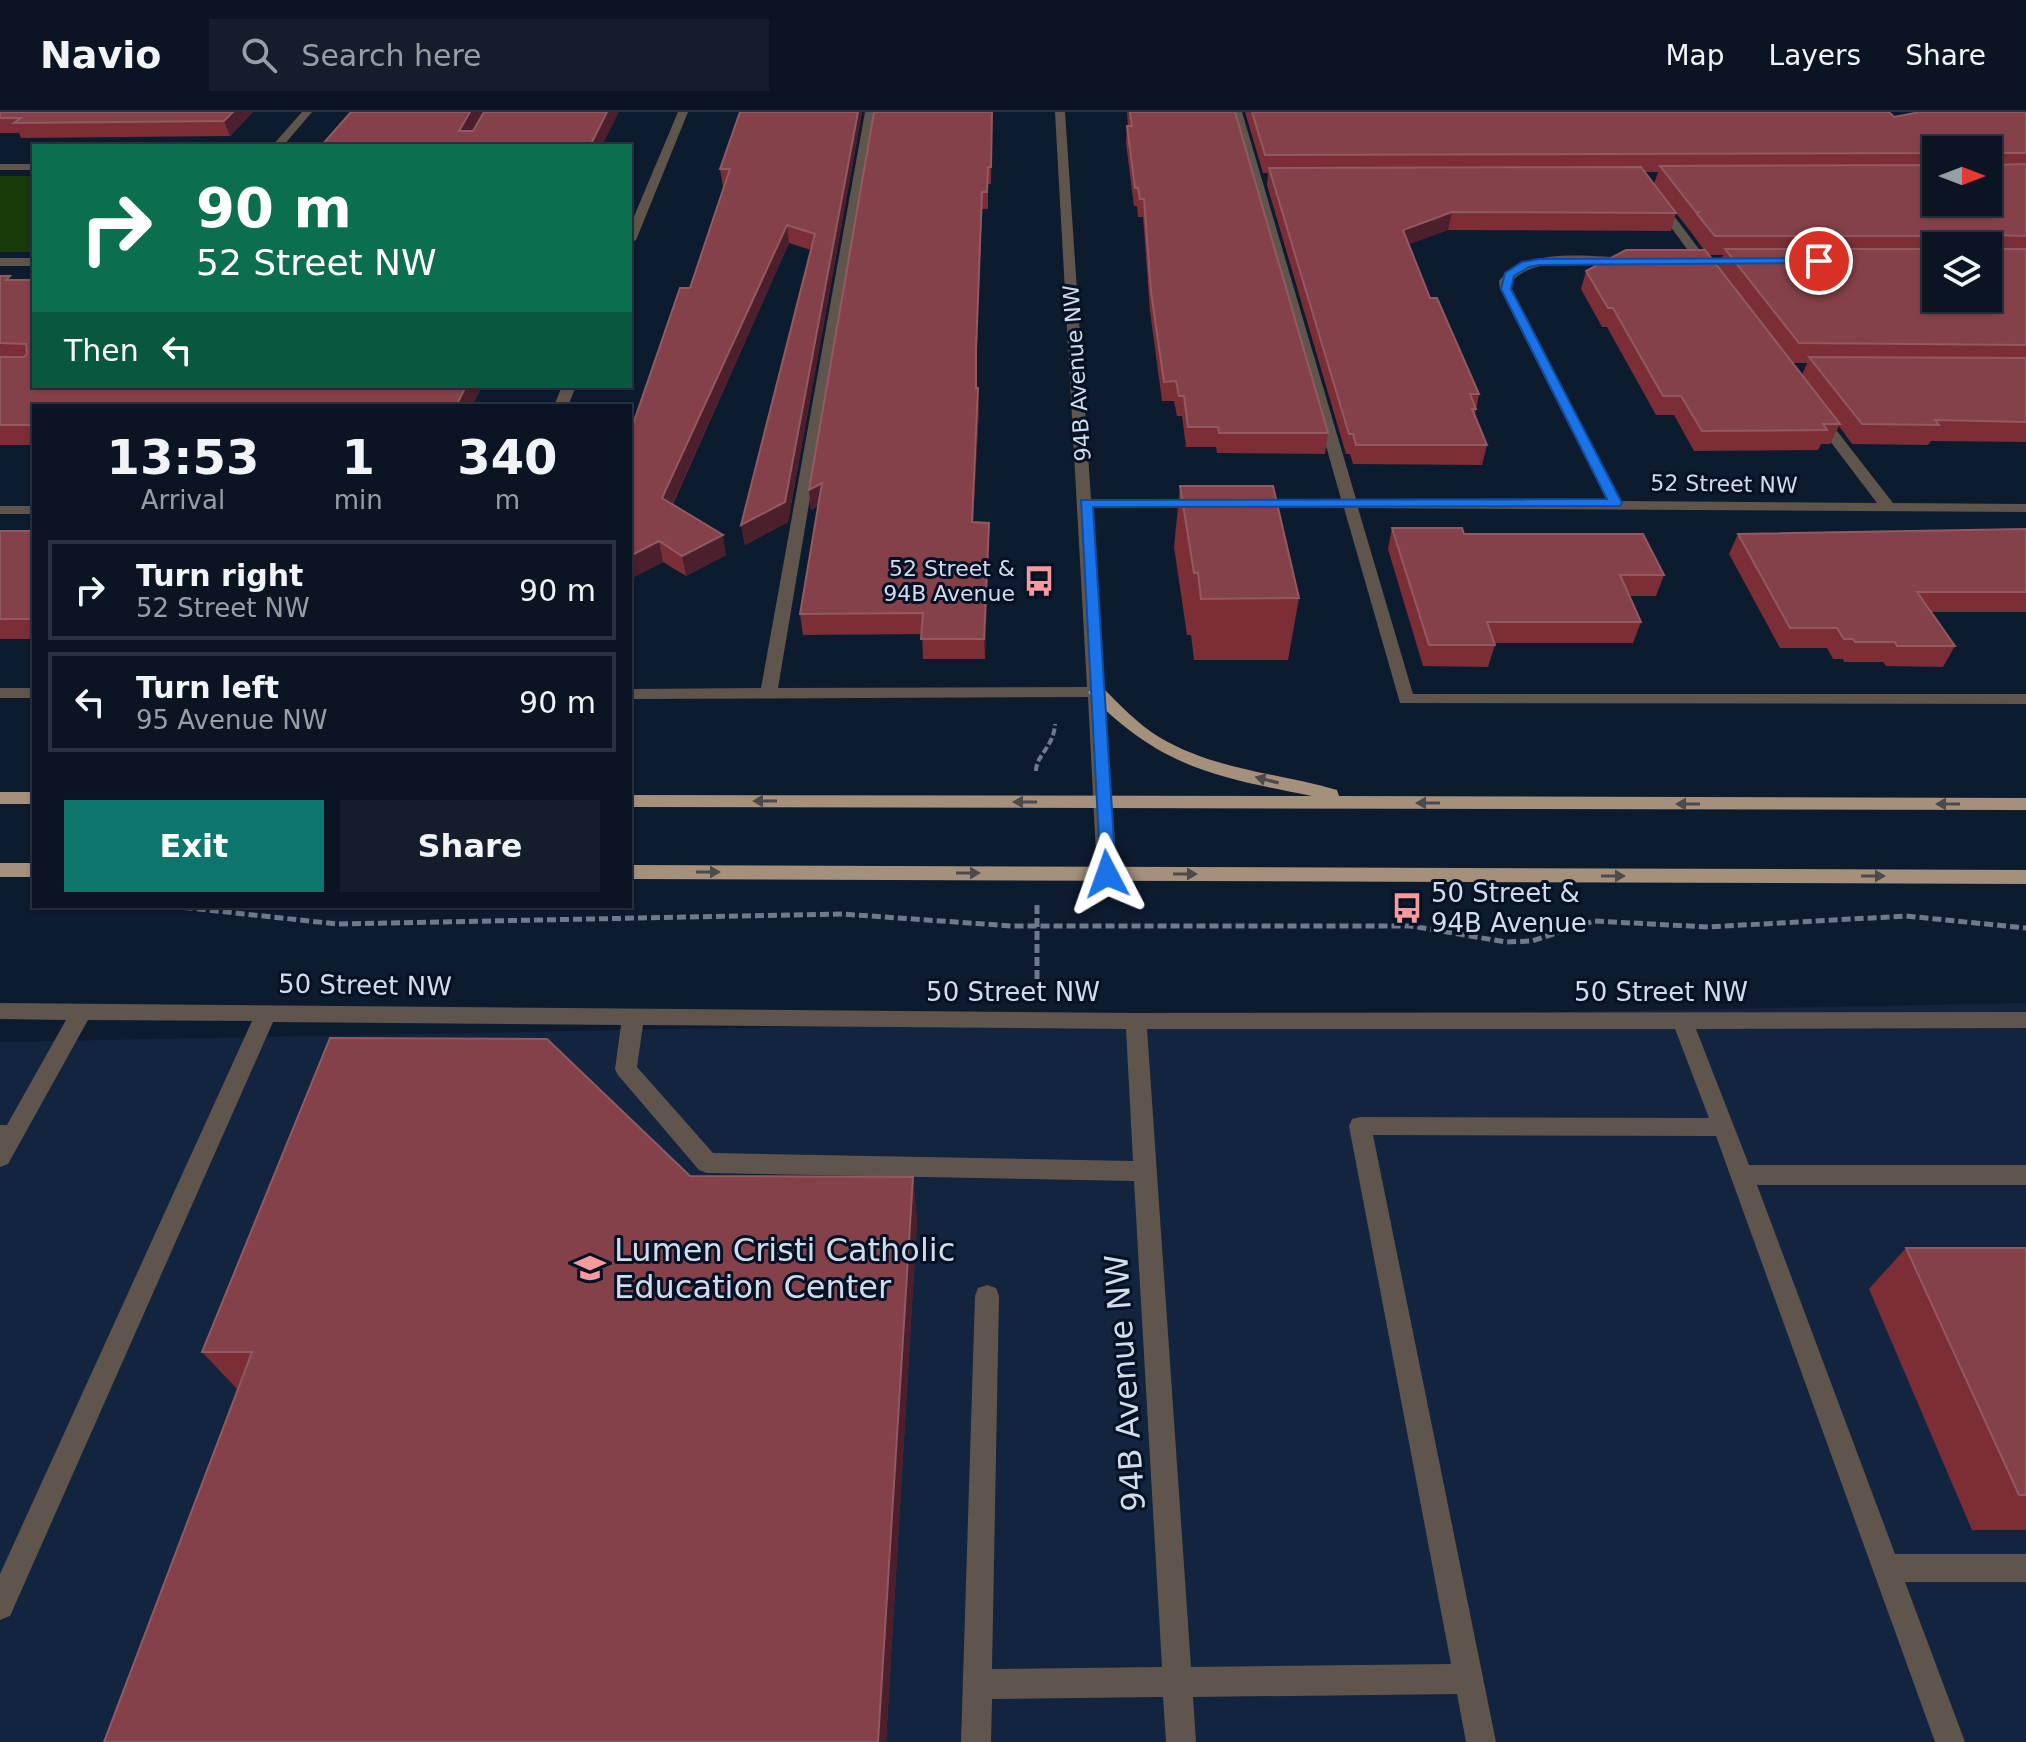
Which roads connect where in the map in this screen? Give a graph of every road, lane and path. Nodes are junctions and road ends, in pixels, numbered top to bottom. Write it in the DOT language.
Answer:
graph roads {
  1 [pos="307,112"];
  2 [pos="683,112"];
  3 [pos="870,112"];
  4 [pos="1060,112"];
  5 [pos="1237,112"];
  6 [pos="279,144"];
  7 [pos="0,167"];
  8 [pos="32,167"];
  9 [pos="1650,191"];
  10 [pos="632,235"];
  11 [pos="1687,261"];
  12 [pos="1702,261"];
  13 [pos="1718,261"];
  14 [pos="0,262"];
  15 [pos="32,262"];
  16 [pos="1642,262"];
  17 [pos="1719,284"];
  18 [pos="1810,406"];
  19 [pos="1086,503"];
  20 [pos="1352,503"];
  21 [pos="1615,503"];
  22 [pos="1889,508"];
  23 [pos="2026,508"];
  24 [pos="0,510"];
  25 [pos="32,510"];
  26 [pos="1054,691"];
  27 [pos="1097,692"];
  28 [pos="0,693"];
  29 [pos="32,693"];
  30 [pos="632,694"];
  31 [pos="768,695"];
  32 [pos="2026,699"];
  33 [pos="1036,762"];
  34 [pos="0,798"];
  35 [pos="32,798"];
  36 [pos="632,801"];
  37 [pos="1103,802"];
  38 [pos="1370,803"];
  39 [pos="2026,804"];
  40 [pos="0,870"];
  41 [pos="32,870"];
  42 [pos="632,872"];
  43 [pos="1107,874"];
  44 [pos="2026,877"];
  45 [pos="1037,899"];
  46 [pos="189,908"];
  47 [pos="1037,925"];
  48 [pos="2026,928"];
  49 [pos="1037,983"];
  50 [pos="0,1011"];
  51 [pos="82,1011"];
  52 [pos="267,1012"];
  53 [pos="633,1017"];
  54 [pos="1682,1020"];
  55 [pos="2026,1020"];
  56 [pos="1136,1021"];
  57 [pos="1724,1127"];
  58 [pos="6,1134"];
  59 [pos="0,1157"];
  60 [pos="1146,1171"];
  61 [pos="1741,1175"];
  62 [pos="2026,1175"];
  63 [pos="987,1296"];
  64 [pos="1886,1568"];
  65 [pos="2026,1568"];
  66 [pos="0,1606"];
  67 [pos="1470,1679"];
  68 [pos="1178,1683"];
  69 [pos="977,1684"];
  70 [pos="976,1742"];
  71 [pos="1181,1742"];
  72 [pos="1481,1742"];
  73 [pos="1950,1742"];
  1 -- 6 [label="street"];
  2 -- 10 [label="street"];
  3 -- 31 [label="street"];
  4 -- 19 [label="street, 94B Avenue NW"];
  5 -- 20 [label="street"];
  7 -- 8 [label="street"];
  9 -- 12 [label="street"];
  11 -- 12 [label="street"];
  12 -- 13 [label="street"];
  12 -- 17 [label="street"];
  14 -- 15 [label="street"];
  16 -- 21 [label="street"];
  18 -- 22 [label="street"];
  19 -- 20 [label="street, 52 Street NW"];
  19 -- 27 [label="street, 94B Avenue NW"];
  20 -- 21 [label="street, 52 Street NW"];
  20 -- 32 [label="street"];
  21 -- 22 [label="street, 52 Street NW"];
  22 -- 23 [label="street, 52 Street NW"];
  24 -- 25 [label="street"];
  26 -- 27 [label="street"];
  26 -- 31 [label="street"];
  26 -- 33 [label="path"];
  27 -- 37 [label="street, 94B Avenue NW"];
  38 -- 27 [label="main road, one-way"];
  28 -- 29 [label="street"];
  30 -- 31 [label="street"];
  34 -- 35 [label="main road"];
  37 -- 36 [label="main road, one-way"];
  37 -- 38 [label="main road"];
  37 -- 43 [label="street, 94B Avenue NW"];
  39 -- 38 [label="main road, one-way"];
  40 -- 41 [label="main road"];
  42 -- 43 [label="main road, one-way"];
  43 -- 44 [label="main road, one-way"];
  45 -- 47 [label="path"];
  46 -- 47 [label="path"];
  47 -- 48 [label="path"];
  47 -- 49 [label="path"];
  50 -- 51 [label="street, 50 Street NW"];
  51 -- 52 [label="street, 50 Street NW"];
  51 -- 58 [label="street"];
  52 -- 53 [label="street, 50 Street NW"];
  52 -- 66 [label="street"];
  53 -- 56 [label="street, 50 Street NW"];
  53 -- 60 [label="street"];
  54 -- 55 [label="street, 50 Street NW"];
  54 -- 56 [label="street, 50 Street NW"];
  54 -- 57 [label="street"];
  56 -- 60 [label="street, 94B Avenue NW"];
  57 -- 61 [label="street"];
  57 -- 67 [label="street"];
  58 -- 59 [label="street"];
  60 -- 68 [label="street, 94B Avenue NW"];
  61 -- 62 [label="street"];
  61 -- 64 [label="street"];
  63 -- 69 [label="street"];
  64 -- 65 [label="street"];
  64 -- 73 [label="street"];
  67 -- 68 [label="street"];
  67 -- 72 [label="street"];
  68 -- 69 [label="street"];
  68 -- 71 [label="street, 94B Avenue NW"];
  69 -- 70 [label="street"];
}
